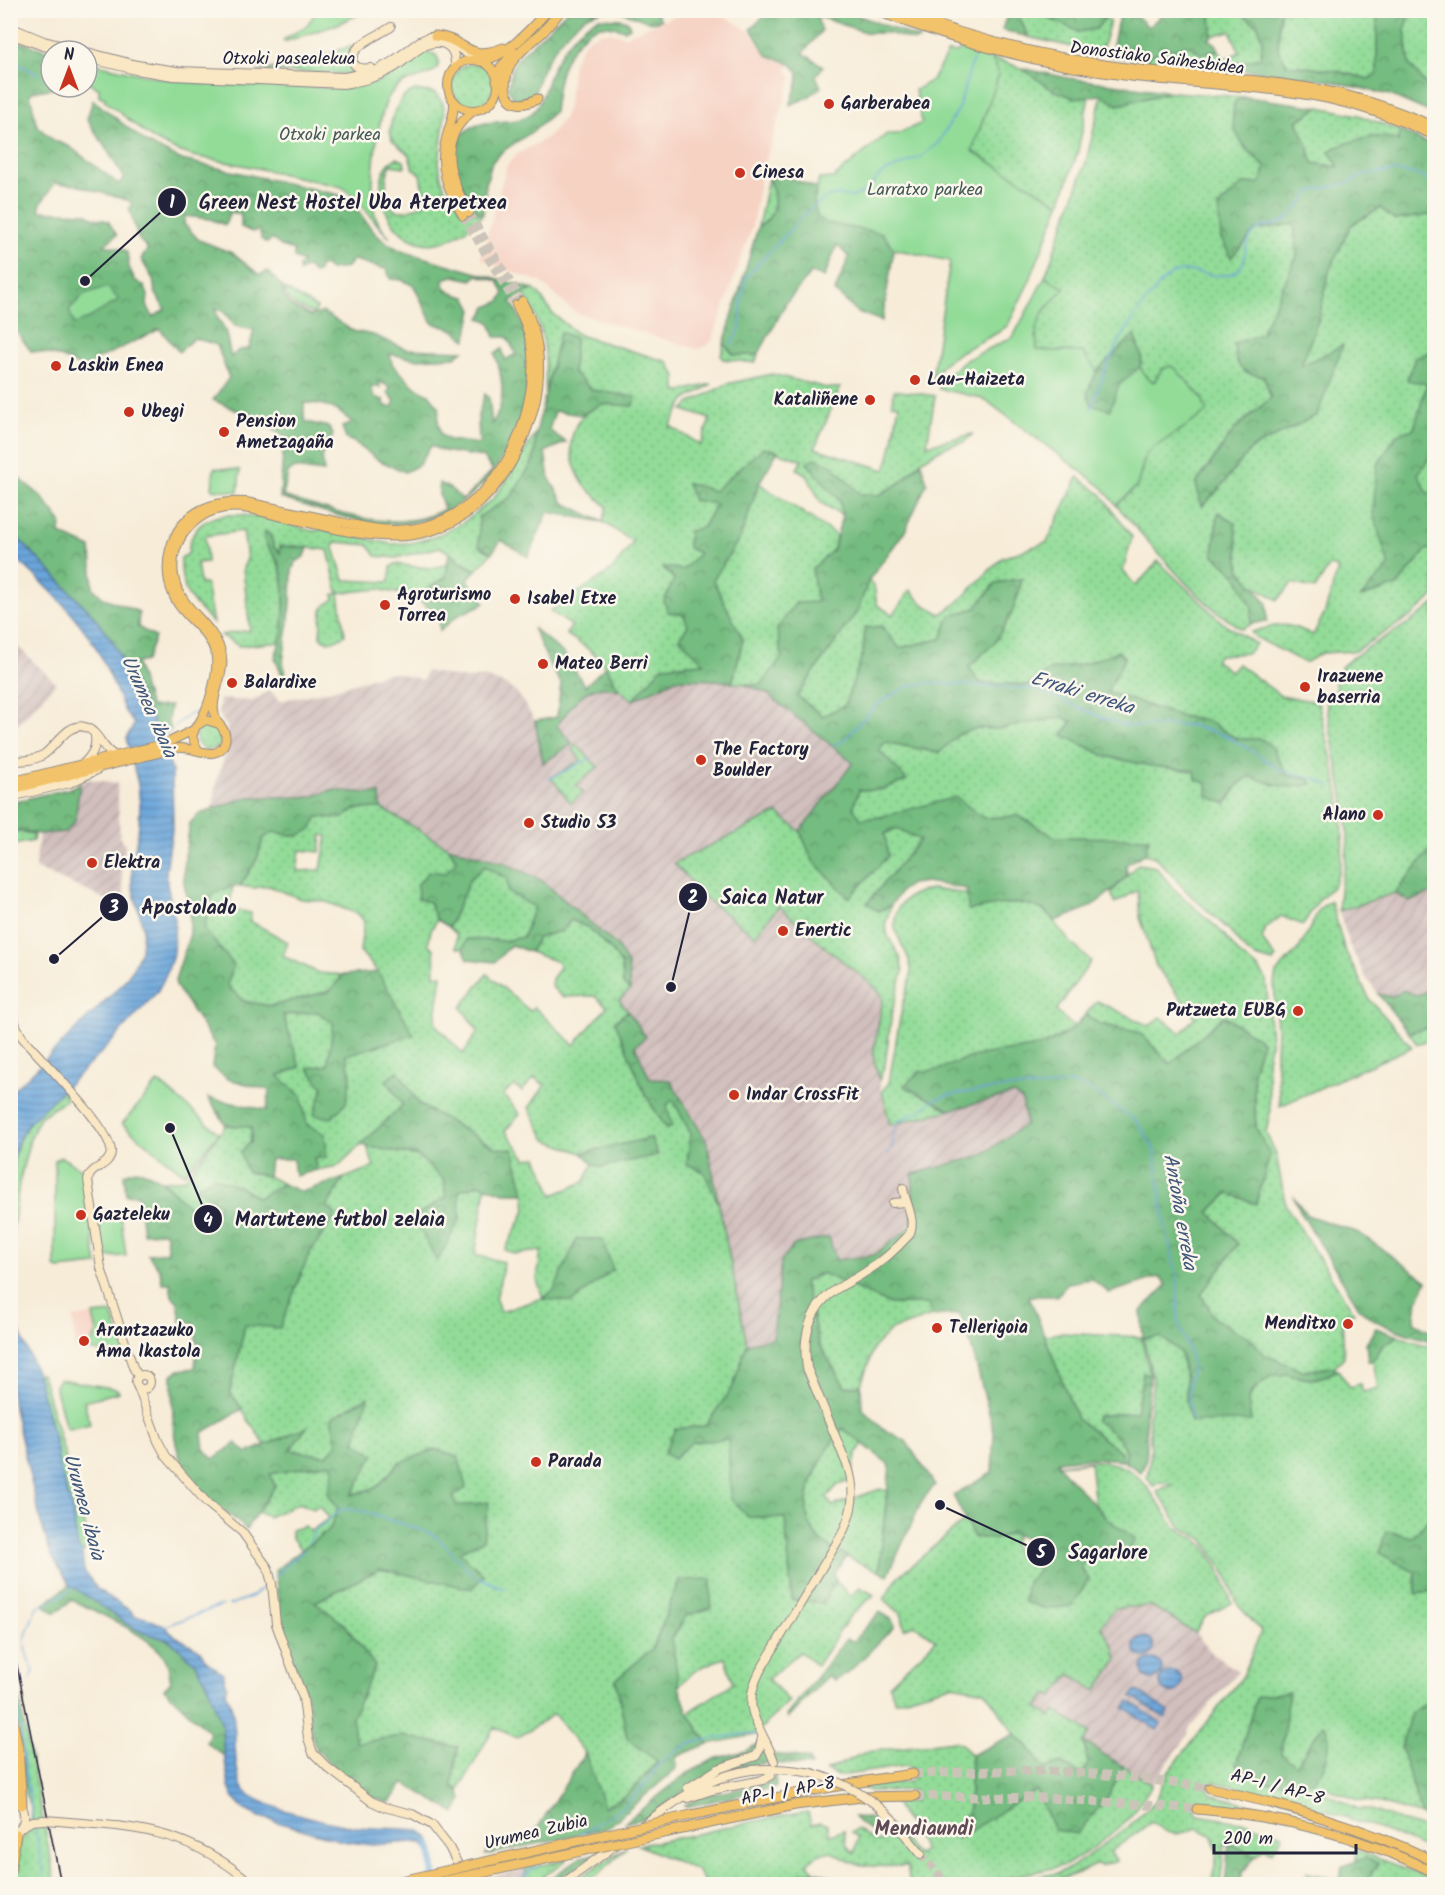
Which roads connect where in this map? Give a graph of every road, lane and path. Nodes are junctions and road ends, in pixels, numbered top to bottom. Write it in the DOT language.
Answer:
graph roads {
  1 [pos="548,10"];
  2 [pos="559,10"];
  3 [pos="875,10"];
  4 [pos="896,10"];
  5 [pos="10,27"];
  6 [pos="391,27"];
  7 [pos="10,34"];
  8 [pos="435,36"];
  9 [pos="40,39"];
  10 [pos="514,43"];
  11 [pos="39,45"];
  12 [pos="99,54"];
  13 [pos="99,61"];
  14 [pos="478,61"];
  15 [pos="384,66"];
  16 [pos="455,67"];
  17 [pos="497,81"];
  18 [pos="537,99"];
  19 [pos="454,101"];
  20 [pos="475,110"];
  21 [pos="1434,127"];
  22 [pos="1434,135"];
  23 [pos="218,723"];
  24 [pos="196,726"];
  25 [pos="93,732"];
  26 [pos="168,747"];
  27 [pos="198,750"];
  28 [pos="122,757"];
  29 [pos="10,760"];
  30 [pos="83,764"];
  31 [pos="101,767"];
  32 [pos="10,782"];
  33 [pos="10,790"];
  34 [pos="10,797"];
  35 [pos="10,1003"];
  36 [pos="903,1188"];
  37 [pos="905,1202"];
  38 [pos="893,1203"];
  39 [pos="138,1376"];
  40 [pos="142,1388"];
  41 [pos="10,1707"];
  42 [pos="762,1738"];
  43 [pos="774,1761"];
  44 [pos="913,1774"];
  45 [pos="771,1775"];
  46 [pos="1210,1788"];
  47 [pos="10,1796"];
  48 [pos="915,1796"];
  49 [pos="678,1799"];
  50 [pos="23,1808"];
  51 [pos="1197,1809"];
  52 [pos="660,1813"];
  53 [pos="691,1815"];
  54 [pos="44,1820"];
  55 [pos="16,1832"];
  56 [pos="668,1832"];
  57 [pos="921,1854"];
  58 [pos="1434,1861"];
  59 [pos="10,1872"];
  60 [pos="1434,1872"];
  61 [pos="252,1884"];
  62 [pos="388,1884"];
  63 [pos="431,1884"];
  64 [pos="468,1884"];
  65 [pos="562,1884"];
  1 -- 10 [label="highway"];
  2 -- 17 [label="highway"];
  2 -- 18 [label="highway"];
  3 -- 22 [label="highway, Donostiako Saihesbidea"];
  4 -- 21 [label="highway, Donostiako Saihesbidea"];
  5 -- 9 [label="main road, Otxoki pasealekua"];
  6 -- 15 [label="main road"];
  7 -- 11 [label="main road"];
  8 -- 10 [label="highway"];
  8 -- 14 [label="main road"];
  8 -- 15 [label="main road, Otxoki pasealekua"];
  10 -- 14 [label="highway"];
  12 -- 15 [label="main road, Otxoki pasealekua"];
  13 -- 16 [label="main road, Otxoki pasealekua"];
  14 -- 16 [label="main road"];
  14 -- 17 [label="main road"];
  16 -- 19 [label="main road"];
  17 -- 20 [label="main road"];
  19 -- 20 [label="main road"];
  19 -- 20 [label="main road"];
  23 -- 24 [label="main road"];
  23 -- 24 [label="main road"];
  23 -- 27 [label="main road"];
  24 -- 26 [label="main road"];
  24 -- 27 [label="main road"];
  25 -- 28 [label="main road"];
  25 -- 29 [label="main road"];
  25 -- 30 [label="main road"];
  26 -- 27 [label="main road"];
  26 -- 28 [label="main road"];
  28 -- 30 [label="main road"];
  28 -- 31 [label="main road"];
  30 -- 32 [label="main road"];
  31 -- 33 [label="main road"];
  31 -- 34 [label="main road"];
  35 -- 39 [label="main road"];
  36 -- 37 [label="main road"];
  37 -- 38 [label="main road"];
  37 -- 42 [label="main road"];
  39 -- 40 [label="main road"];
  39 -- 40 [label="main road"];
  40 -- 64 [label="main road"];
  41 -- 50 [label="highway"];
  42 -- 43 [label="main road"];
  42 -- 49 [label="main road"];
  44 -- 53 [label="highway, AP-1 / AP-8"];
  45 -- 52 [label="main road"];
  46 -- 58 [label="highway, AP-1 / AP-8"];
  47 -- 50 [label="main road"];
  48 -- 56 [label="highway, AP-1 / AP-8"];
  49 -- 52 [label="main road"];
  49 -- 57 [label="main road, bridge"];
  50 -- 54 [label="main road"];
  50 -- 55 [label="main road"];
  51 -- 60 [label="highway, AP-1 / AP-8"];
  52 -- 65 [label="main road"];
  53 -- 62 [label="highway, Urumea Zubia, bridge"];
  54 -- 55 [label="main road"];
  54 -- 61 [label="main road, bridge"];
  55 -- 59 [label="highway"];
  56 -- 63 [label="highway, Urumea Zubia, bridge"];
}
